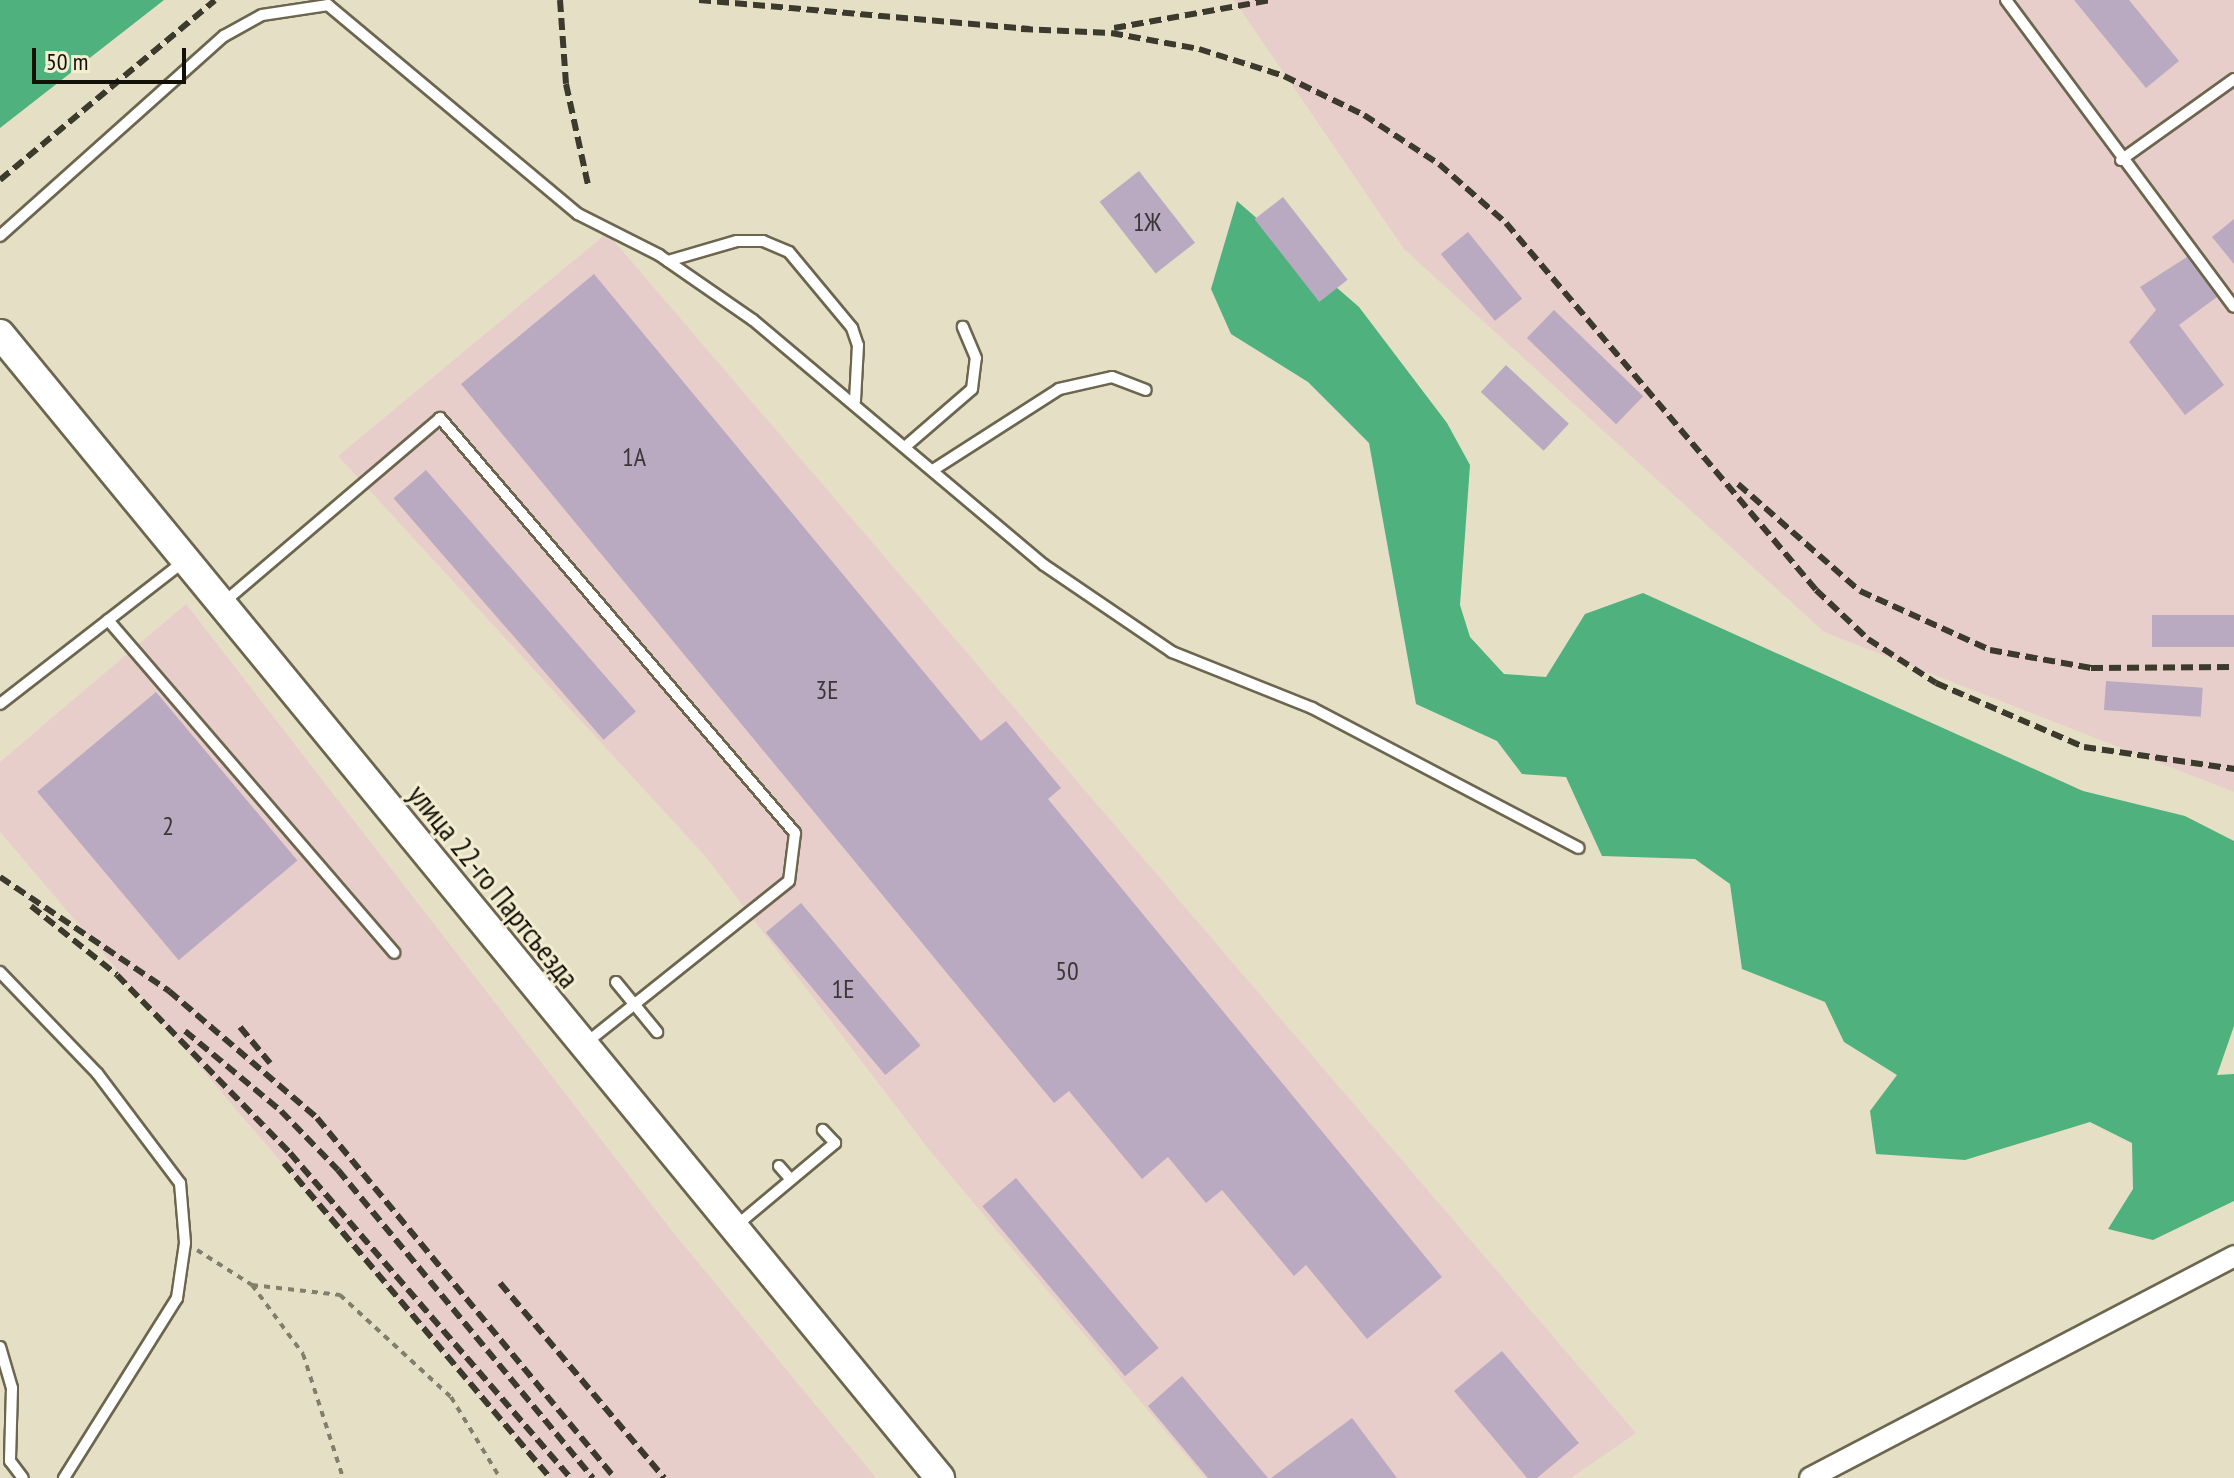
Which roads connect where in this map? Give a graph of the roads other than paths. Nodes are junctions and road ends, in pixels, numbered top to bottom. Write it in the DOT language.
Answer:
graph roads {
  1 [pos="2006,0"];
  2 [pos="2234,79"];
  3 [pos="2121,160"];
  4 [pos="0,236"];
  5 [pos="668,261"];
  6 [pos="2234,307"];
  7 [pos="963,327"];
  8 [pos="0,334"];
  9 [pos="1146,390"];
  10 [pos="855,401"];
  11 [pos="906,446"];
  12 [pos="933,470"];
  13 [pos="184,561"];
  14 [pos="220,605"];
  15 [pos="108,620"];
  16 [pos="0,704"];
  17 [pos="1579,848"];
  18 [pos="394,953"];
  19 [pos="0,972"];
  20 [pos="616,982"];
  21 [pos="634,1006"];
  22 [pos="657,1032"];
  23 [pos="581,1047"];
  24 [pos="823,1130"];
  25 [pos="779,1166"];
  26 [pos="791,1180"];
  27 [pos="732,1229"];
  28 [pos="2234,1256"];
  29 [pos="0,1347"];
  30 [pos="23,1478"];
  31 [pos="64,1478"];
  32 [pos="940,1478"];
  33 [pos="1810,1478"];
  1 -- 3 [label="lane"];
  2 -- 3 [label="lane"];
  3 -- 6 [label="lane"];
  4 -- 5 [label="lane"];
  5 -- 10 [label="lane"];
  5 -- 10 [label="lane"];
  7 -- 11 [label="lane"];
  8 -- 13 [label="street, улица 22-го Партсъезда"];
  9 -- 12 [label="lane"];
  10 -- 11 [label="lane"];
  11 -- 12 [label="lane"];
  12 -- 17 [label="lane"];
  13 -- 14 [label="street, улица 22-го Партсъезда"];
  13 -- 15 [label="lane"];
  14 -- 21 [label="lane"];
  14 -- 23 [label="street, улица 22-го Партсъезда"];
  15 -- 16 [label="lane"];
  15 -- 18 [label="lane"];
  19 -- 31 [label="lane"];
  20 -- 21 [label="lane"];
  21 -- 22 [label="lane"];
  21 -- 23 [label="lane"];
  23 -- 27 [label="street, улица 22-го Партсъезда"];
  24 -- 26 [label="lane"];
  25 -- 26 [label="lane"];
  26 -- 27 [label="lane"];
  27 -- 32 [label="street, улица 22-го Партсъезда"];
  28 -- 33 [label="street"];
  29 -- 30 [label="lane"];
}
